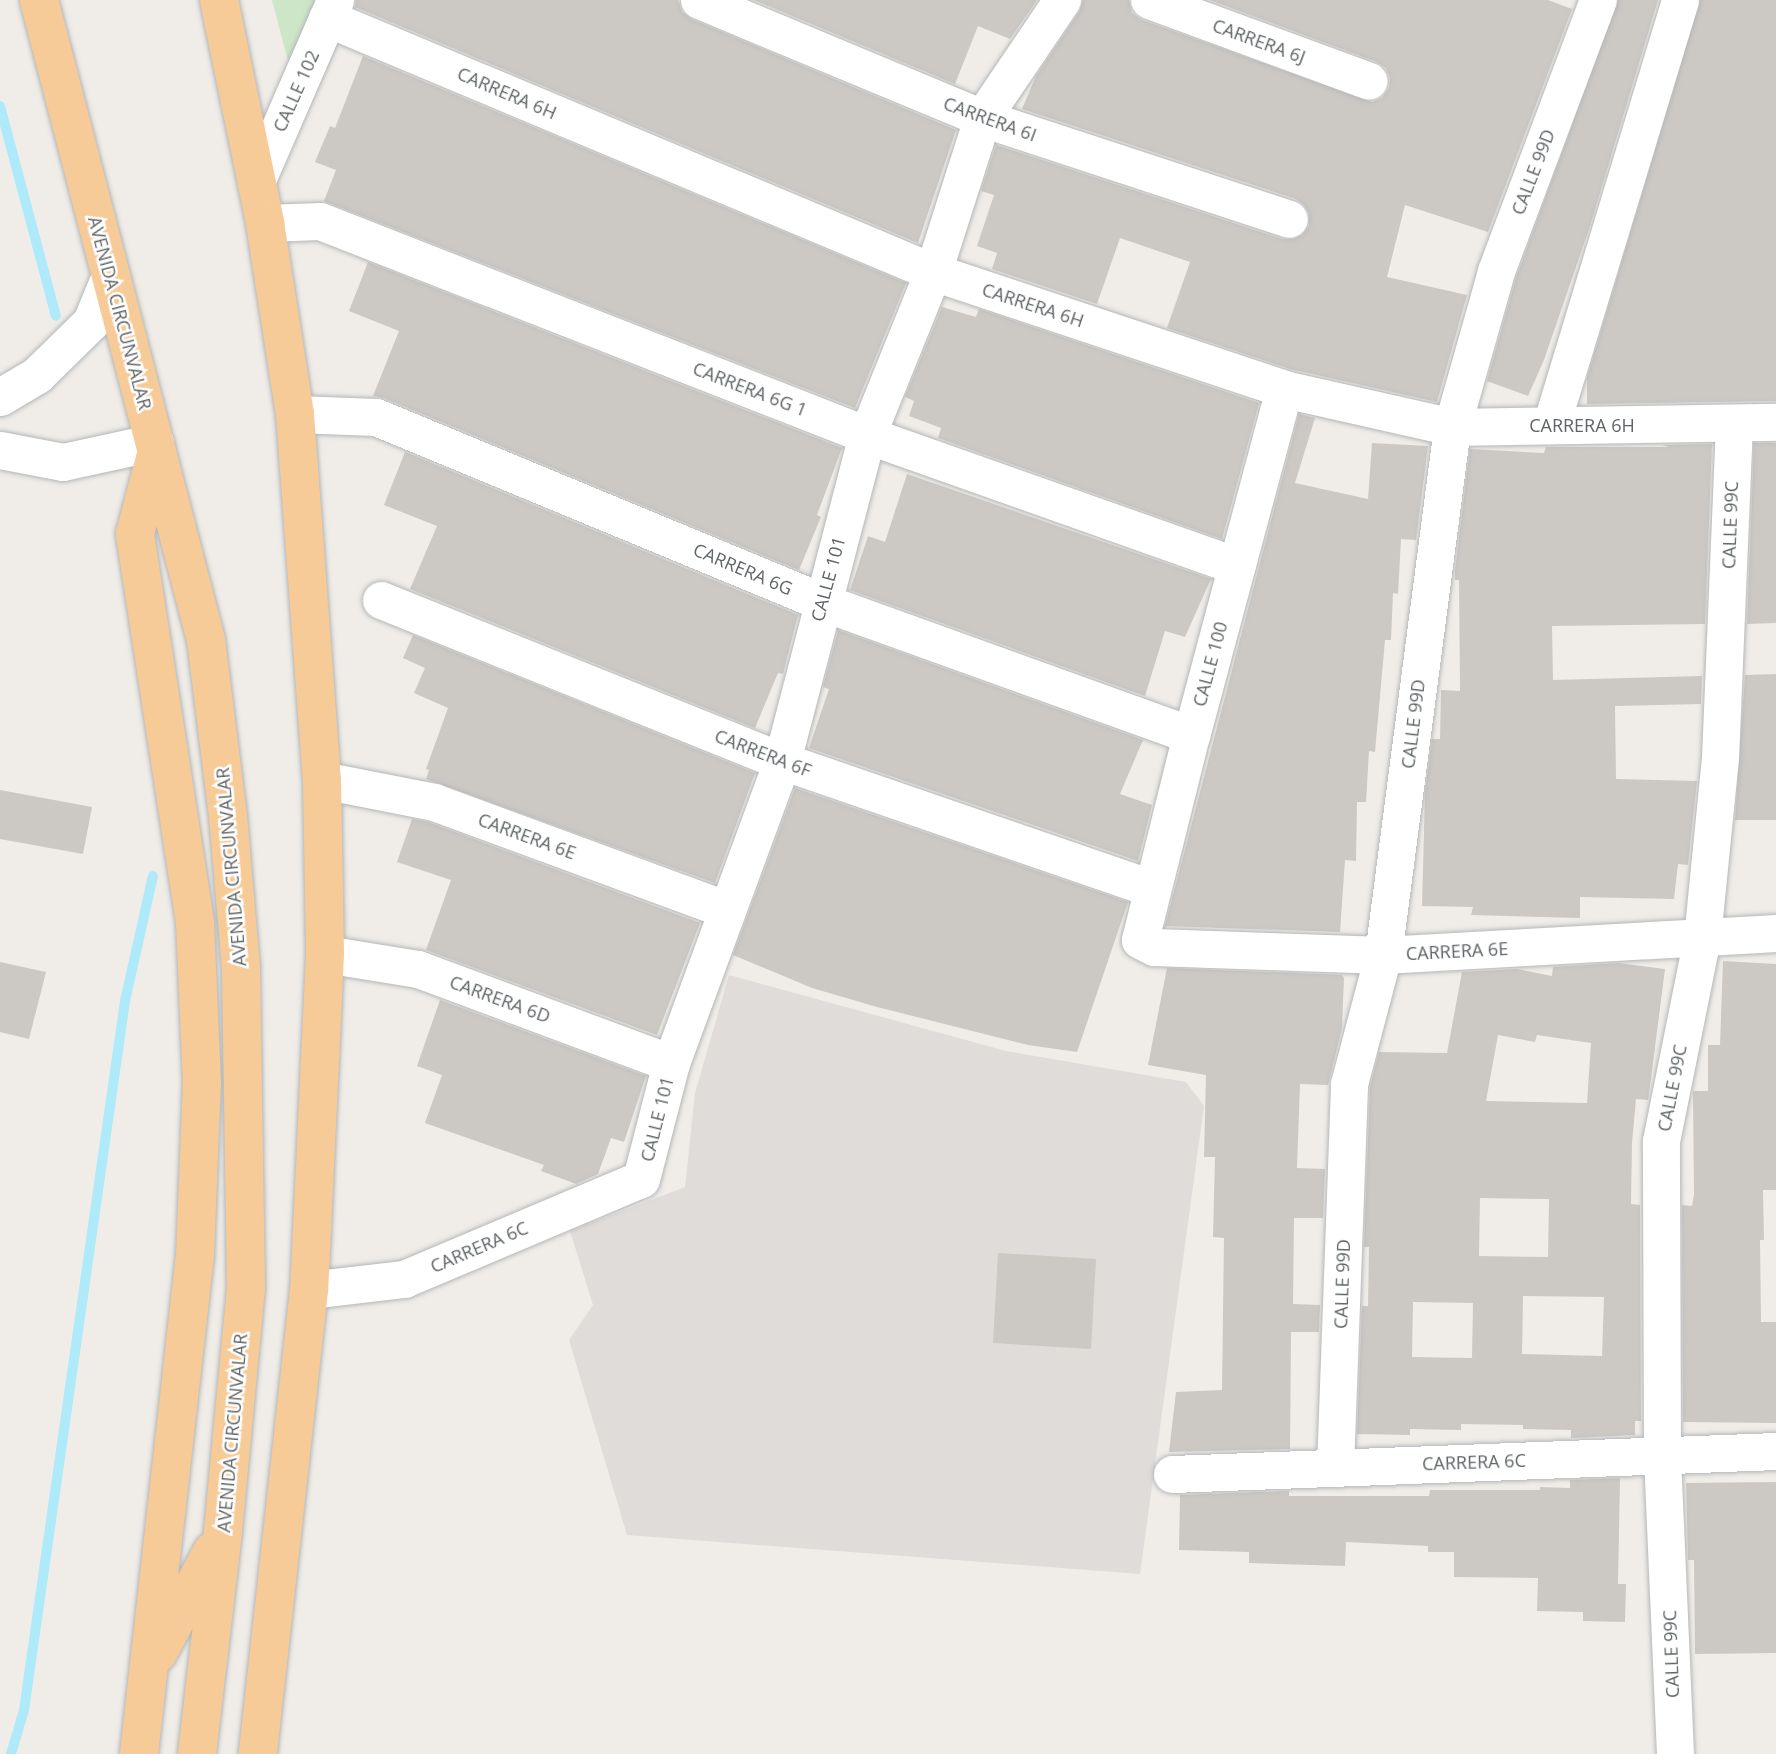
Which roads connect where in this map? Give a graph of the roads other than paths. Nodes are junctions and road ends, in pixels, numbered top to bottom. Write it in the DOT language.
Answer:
graph roads {
  1 [pos="39,0"];
  2 [pos="219,0"];
  3 [pos="699,0"];
  4 [pos="1062,0"];
  5 [pos="1149,0"];
  6 [pos="1598,0"];
  7 [pos="1680,0"];
  8 [pos="331,9"];
  9 [pos="1369,81"];
  10 [pos="982,118"];
  11 [pos="256,182"];
  12 [pos="1289,219"];
  13 [pos="265,223"];
  14 [pos="933,272"];
  15 [pos="110,276"];
  16 [pos="1284,389"];
  17 [pos="0,397"];
  18 [pos="295,414"];
  19 [pos="1776,422"];
  20 [pos="1551,425"];
  21 [pos="1734,425"];
  22 [pos="1452,427"];
  23 [pos="867,435"];
  24 [pos="156,446"];
  25 [pos="0,450"];
  26 [pos="1236,566"];
  27 [pos="381,600"];
  28 [pos="822,602"];
  29 [pos="1191,735"];
  30 [pos="782,761"];
  31 [pos="322,780"];
  32 [pos="1151,888"];
  33 [pos="727,910"];
  34 [pos="1776,933"];
  35 [pos="1702,938"];
  36 [pos="1140,940"];
  37 [pos="325,954"];
  38 [pos="1383,955"];
  39 [pos="671,1063"];
  40 [pos="641,1179"];
  41 [pos="309,1290"];
  42 [pos="1776,1451"];
  43 [pos="1662,1455"];
  44 [pos="1335,1468"];
  45 [pos="1172,1474"];
  46 [pos="223,1532"];
  47 [pos="149,1670"];
  48 [pos="144,1744"];
  49 [pos="197,1754"];
  50 [pos="258,1754"];
  51 [pos="1675,1754"];
  1 -- 15 [label="highway, AVENIDA CIRCUNVALAR"];
  2 -- 11 [label="highway"];
  3 -- 10 [label="street, CARRERA 6I"];
  4 -- 10 [label="street, CALLE 101"];
  5 -- 9 [label="street, CARRERA 6J"];
  6 -- 22 [label="street, CALLE 99D"];
  7 -- 20 [label="street"];
  8 -- 11 [label="street, CALLE 102"];
  8 -- 14 [label="street, CARRERA 6H"];
  10 -- 12 [label="street, CARRERA 6I"];
  10 -- 14 [label="street, CALLE 101"];
  11 -- 13 [label="highway"];
  13 -- 18 [label="highway"];
  13 -- 23 [label="street, CARRERA 6G 1"];
  14 -- 16 [label="street, CARRERA 6H"];
  14 -- 23 [label="street, CALLE 101"];
  15 -- 17 [label="street"];
  15 -- 24 [label="highway, AVENIDA CIRCUNVALAR"];
  16 -- 22 [label="street, CARRERA 6H"];
  16 -- 26 [label="street, CALLE 100"];
  18 -- 28 [label="street, CARRERA 6G"];
  18 -- 31 [label="highway"];
  19 -- 21 [label="street, CARRERA 6H"];
  20 -- 21 [label="street, CARRERA 6H"];
  20 -- 22 [label="street, CARRERA 6H"];
  21 -- 35 [label="street, CALLE 99C"];
  22 -- 38 [label="street, CALLE 99D"];
  23 -- 26 [label="street, CARRERA 6G 1"];
  23 -- 28 [label="street, CALLE 101"];
  24 -- 25 [label="street"];
  24 -- 46 [label="highway, AVENIDA CIRCUNVALAR"];
  24 -- 47 [label="highway"];
  26 -- 29 [label="street, CALLE 100"];
  27 -- 30 [label="street, CARRERA 6F"];
  28 -- 29 [label="street, CARRERA 6G"];
  28 -- 30 [label="street, CALLE 101"];
  29 -- 32 [label="street, CALLE 100"];
  30 -- 32 [label="street, CARRERA 6F"];
  30 -- 33 [label="street, CALLE 101"];
  31 -- 33 [label="street, CARRERA 6E"];
  31 -- 37 [label="highway"];
  32 -- 36 [label="street, CALLE 100"];
  33 -- 39 [label="street, CALLE 101"];
  34 -- 35 [label="street, CARRERA 6E"];
  35 -- 38 [label="street, CARRERA 6E"];
  35 -- 43 [label="street, CALLE 99C"];
  36 -- 38 [label="street, CARRERA 6E"];
  37 -- 39 [label="street, CARRERA 6D"];
  37 -- 41 [label="highway"];
  38 -- 44 [label="street, CALLE 99D"];
  39 -- 40 [label="street, CALLE 101"];
  40 -- 41 [label="street, CARRERA 6C"];
  41 -- 50 [label="highway"];
  42 -- 43 [label="street, CARRERA 6C"];
  43 -- 44 [label="street, CARRERA 6C"];
  43 -- 51 [label="street, CALLE 99C"];
  44 -- 45 [label="street, CARRERA 6C"];
  46 -- 47 [label="highway"];
  46 -- 49 [label="highway, AVENIDA CIRCUNVALAR"];
  47 -- 48 [label="highway"];
}
